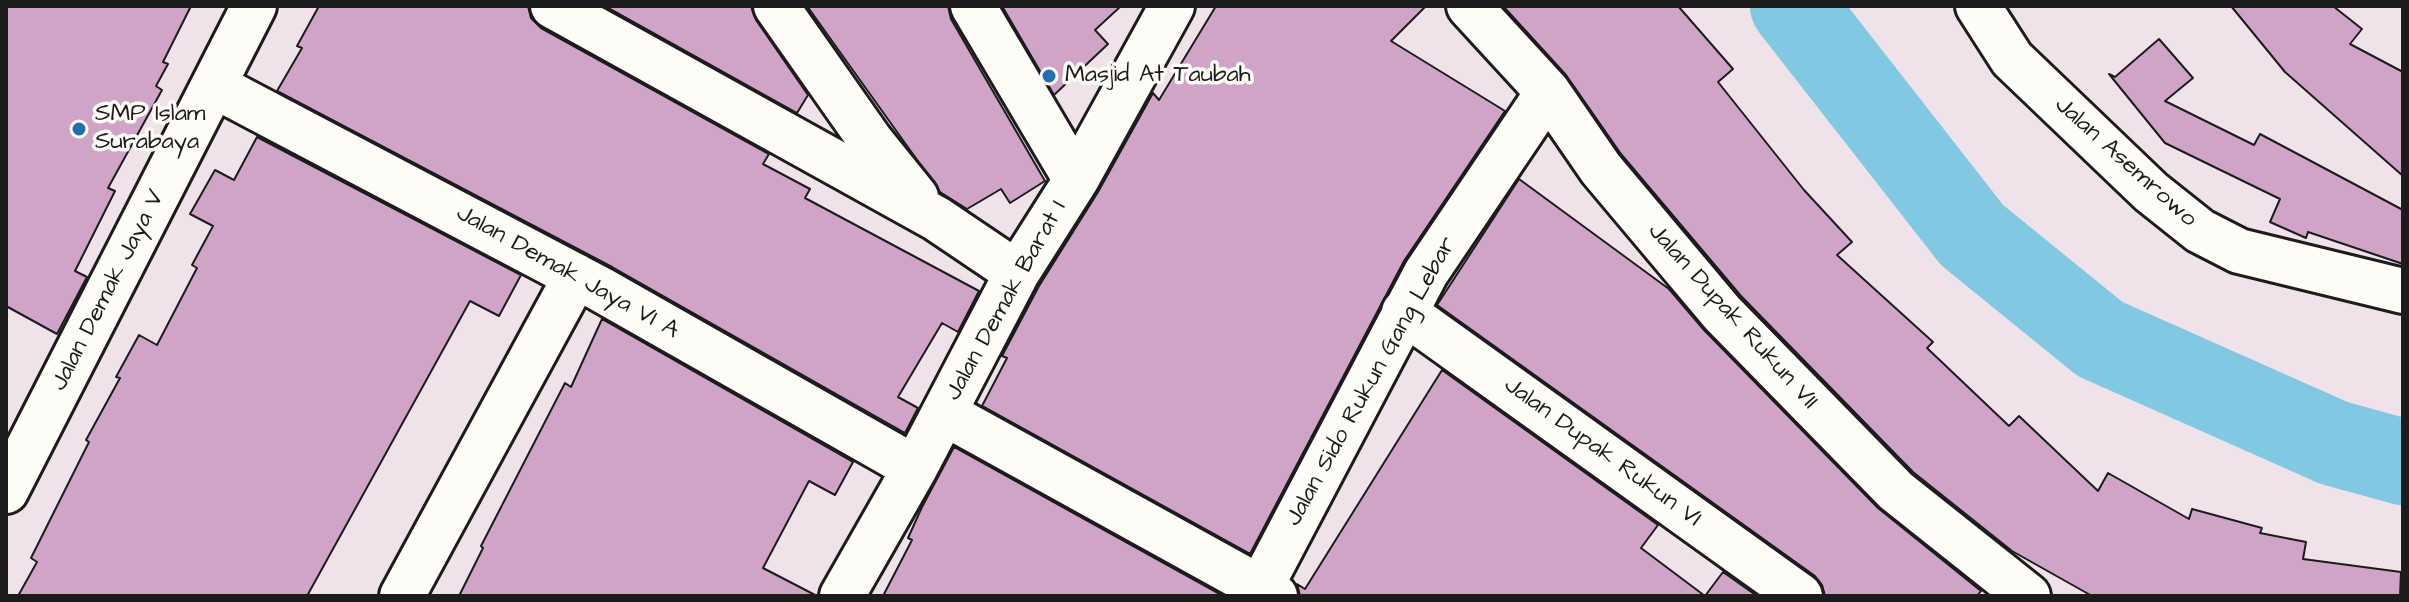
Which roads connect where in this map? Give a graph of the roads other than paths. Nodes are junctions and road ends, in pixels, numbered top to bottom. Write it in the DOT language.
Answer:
graph roads {
  1 [pos="254,6"];
  2 [pos="553,6"];
  3 [pos="776,6"];
  4 [pos="973,6"];
  5 [pos="1172,6"];
  6 [pos="1469,6"];
  7 [pos="1978,6"];
  8 [pos="215,86"];
  9 [pos="1548,92"];
  10 [pos="1076,180"];
  11 [pos="937,219"];
  12 [pos="1017,273"];
  13 [pos="576,276"];
  14 [pos="2403,291"];
  15 [pos="1404,312"];
  16 [pos="944,413"];
  17 [pos="915,468"];
  18 [pos="6,491"];
  19 [pos="1264,593"];
  20 [pos="402,596"];
  21 [pos="842,596"];
  22 [pos="1800,596"];
  23 [pos="2028,596"];
  1 -- 8 [label="street, Jalan Demak Jaya V"];
  2 -- 11 [label="street"];
  3 -- 11 [label="street"];
  4 -- 10 [label="street"];
  5 -- 10 [label="street, Jalan Demak Barat I"];
  6 -- 9 [label="street, Jalan Dupak Rukun VII"];
  7 -- 14 [label="street, Jalan Asemrowo"];
  8 -- 13 [label="street, Jalan Demak Jaya VI A"];
  8 -- 18 [label="street, Jalan Demak Jaya V"];
  9 -- 15 [label="street, Jalan Sido Rukun Gang Lebar"];
  9 -- 23 [label="street, Jalan Dupak Rukun VII"];
  10 -- 12 [label="street, Jalan Demak Barat I"];
  11 -- 12 [label="street"];
  12 -- 16 [label="street, Jalan Demak Barat I"];
  13 -- 17 [label="street, Jalan Demak Jaya VI A"];
  13 -- 20 [label="street"];
  15 -- 19 [label="street, Jalan Sido Rukun Gang Lebar"];
  15 -- 22 [label="street, Jalan Dupak Rukun VI"];
  16 -- 17 [label="street, Jalan Demak Barat I"];
  16 -- 19 [label="street"];
  17 -- 21 [label="street, Jalan Demak Barat I"];
}
